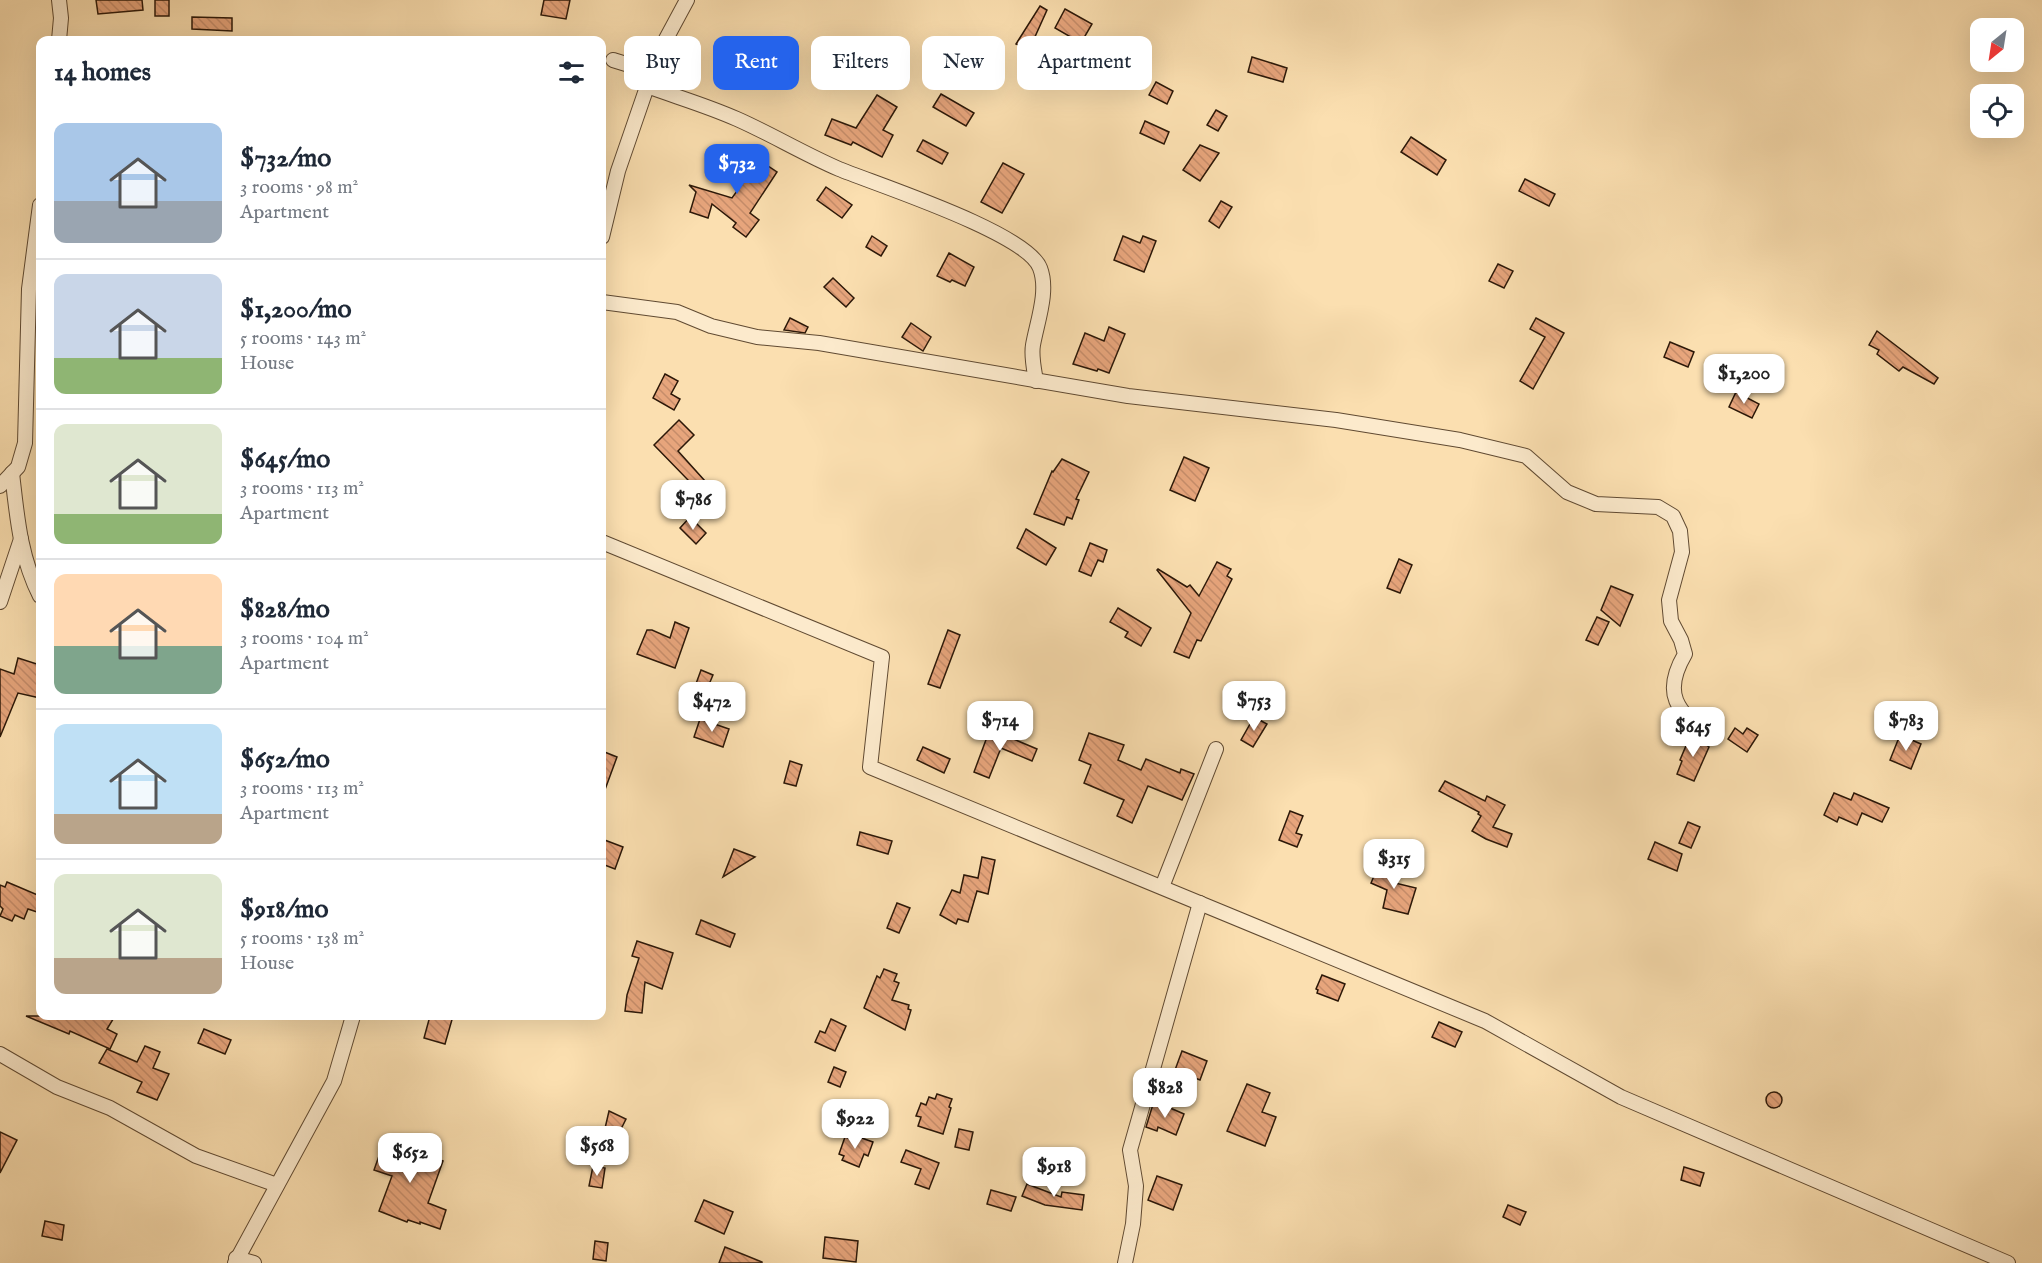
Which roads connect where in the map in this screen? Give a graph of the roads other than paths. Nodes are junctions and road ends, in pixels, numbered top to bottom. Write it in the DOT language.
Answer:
graph roads {
  1 [pos="59,0"];
  2 [pos="687,0"];
  3 [pos="59,36"];
  4 [pos="668,36"];
  5 [pos="614,60"];
  6 [pos="624,63"];
  7 [pos="646,90"];
  8 [pos="658,90"];
  9 [pos="606,220"];
  10 [pos="36,236"];
  11 [pos="606,303"];
  12 [pos="1036,381"];
  13 [pos="12,473"];
  14 [pos="0,486"];
  15 [pos="21,539"];
  16 [pos="606,544"];
  17 [pos="36,588"];
  18 [pos="0,602"];
  19 [pos="1709,738"];
  20 [pos="1216,749"];
  21 [pos="1162,887"];
  22 [pos="1200,903"];
  23 [pos="352,1020"];
  24 [pos="0,1054"];
  25 [pos="277,1185"];
  26 [pos="235,1260"];
  27 [pos="254,1263"];
  28 [pos="1125,1263"];
  29 [pos="2008,1263"];
  1 -- 3 [label="street"];
  2 -- 4 [label="street"];
  5 -- 6 [label="street"];
  7 -- 9 [label="street"];
  8 -- 12 [label="street"];
  10 -- 13 [label="street"];
  11 -- 12 [label="street"];
  12 -- 19 [label="street"];
  13 -- 14 [label="street"];
  13 -- 15 [label="street"];
  15 -- 17 [label="street"];
  15 -- 18 [label="street"];
  16 -- 21 [label="street"];
  20 -- 21 [label="street"];
  21 -- 22 [label="street"];
  22 -- 28 [label="street"];
  22 -- 29 [label="street"];
  23 -- 25 [label="street"];
  24 -- 25 [label="street"];
  25 -- 26 [label="street"];
  26 -- 27 [label="street"];
}
